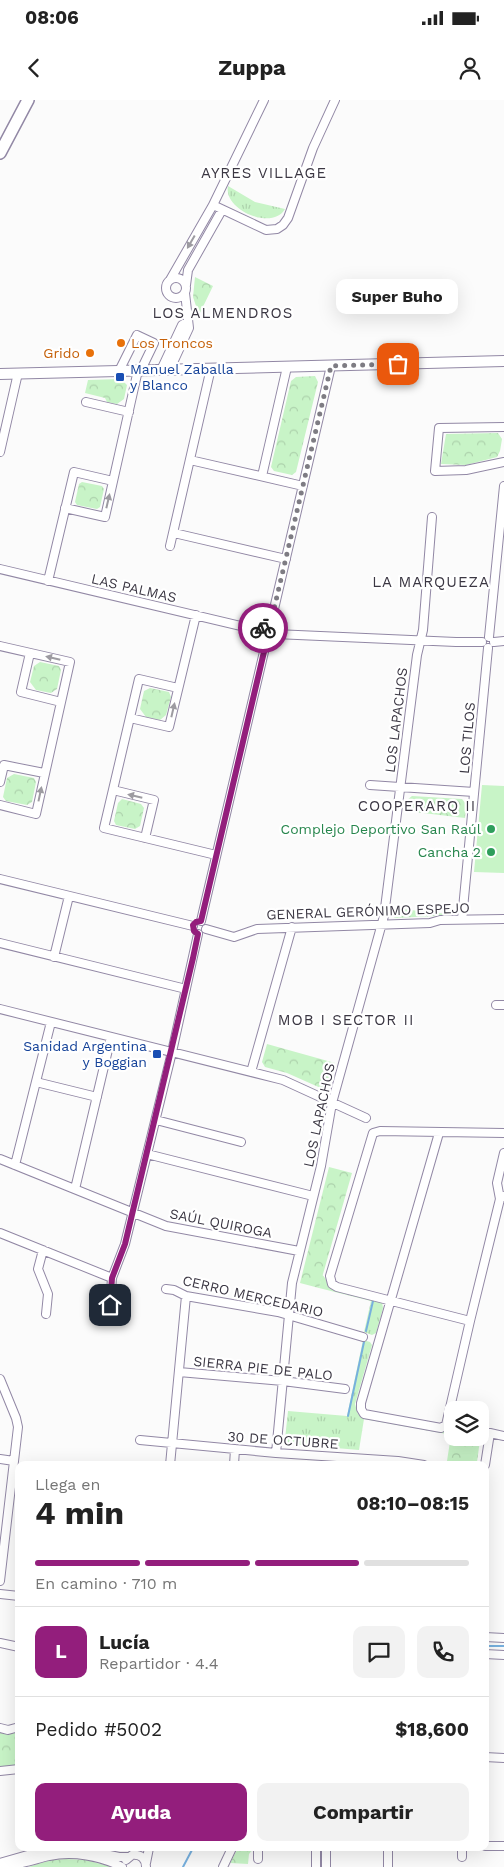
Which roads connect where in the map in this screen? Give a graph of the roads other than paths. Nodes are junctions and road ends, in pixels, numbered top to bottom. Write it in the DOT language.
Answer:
graph roads {
  1 [pos="28,100"];
  2 [pos="264,100"];
  3 [pos="335,100"];
  4 [pos="0,153"];
  5 [pos="213,205"];
  6 [pos="222,210"];
  7 [pos="170,280"];
  8 [pos="183,292"];
  9 [pos="187,322"];
  10 [pos="504,361"];
  11 [pos="287,366"];
  12 [pos="331,366"];
  13 [pos="211,368"];
  14 [pos="139,370"];
  15 [pos="165,370"];
  16 [pos="119,371"];
  17 [pos="0,374"];
  18 [pos="18,374"];
  19 [pos="86,402"];
  20 [pos="129,412"];
  21 [pos="504,427"];
  22 [pos="0,452"];
  23 [pos="190,460"];
  24 [pos="504,462"];
  25 [pos="262,476"];
  26 [pos="113,481"];
  27 [pos="303,486"];
  28 [pos="504,486"];
  29 [pos="65,508"];
  30 [pos="432,518"];
  31 [pos="502,523"];
  32 [pos="174,533"];
  33 [pos="170,546"];
  34 [pos="286,559"];
  35 [pos="0,569"];
  36 [pos="48,581"];
  37 [pos="196,616"];
  38 [pos="270,626"];
  39 [pos="262,631"];
  40 [pos="275,634"];
  41 [pos="267,639"];
  42 [pos="420,640"];
  43 [pos="488,642"];
  44 [pos="504,642"];
  45 [pos="0,646"];
  46 [pos="30,653"];
  47 [pos="178,688"];
  48 [pos="61,702"];
  49 [pos="130,718"];
  50 [pos="44,773"];
  51 [pos="0,782"];
  52 [pos="370,785"];
  53 [pos="400,788"];
  54 [pos="113,790"];
  55 [pos="474,792"];
  56 [pos="0,806"];
  57 [pos="145,838"];
  58 [pos="216,856"];
  59 [pos="0,879"];
  60 [pos="69,896"];
  61 [pos="504,919"];
  62 [pos="462,920"];
  63 [pos="201,921"];
  64 [pos="382,924"];
  65 [pos="193,926"];
  66 [pos="292,927"];
  67 [pos="206,929"];
  68 [pos="198,934"];
  69 [pos="0,943"];
  70 [pos="54,957"];
  71 [pos="186,989"];
  72 [pos="0,1009"];
  73 [pos="51,1022"];
  74 [pos="111,1037"];
  75 [pos="172,1052"];
  76 [pos="251,1072"];
  77 [pos="36,1082"];
  78 [pos="97,1097"];
  79 [pos="332,1103"];
  80 [pos="366,1118"];
  81 [pos="156,1120"];
  82 [pos="440,1133"];
  83 [pos="504,1133"];
  84 [pos="241,1142"];
  85 [pos="504,1153"];
  86 [pos="147,1154"];
  87 [pos="0,1159"];
  88 [pos="16,1166"];
  89 [pos="75,1189"];
  90 [pos="313,1196"];
  91 [pos="502,1198"];
  92 [pos="133,1212"];
  93 [pos="0,1233"];
  94 [pos="42,1250"];
  95 [pos="299,1251"];
  96 [pos="112,1278"];
  97 [pos="166,1289"];
  98 [pos="186,1296"];
  99 [pos="391,1301"];
  100 [pos="46,1314"];
  101 [pos="289,1316"];
  102 [pos="109,1319"];
  103 [pos="470,1321"];
  104 [pos="363,1337"];
  105 [pos="179,1372"];
  106 [pos="0,1381"];
  107 [pos="283,1381"];
  108 [pos="345,1389"];
  109 [pos="504,1436"];
  110 [pos="140,1440"];
  111 [pos="172,1443"];
  112 [pos="235,1449"];
  113 [pos="276,1453"];
  114 [pos="308,1455"];
  115 [pos="0,1459"];
  116 [pos="14,1461"];
  117 [pos="170,1461"];
  118 [pos="234,1461"];
  119 [pos="307,1461"];
  120 [pos="350,1461"];
  121 [pos="486,1461"];
  122 [pos="0,1581"];
  123 [pos="0,1594"];
  124 [pos="15,1596"];
  125 [pos="489,1637"];
  126 [pos="504,1638"];
  127 [pos="0,1643"];
  128 [pos="15,1646"];
  129 [pos="489,1654"];
  130 [pos="504,1655"];
  131 [pos="0,1728"];
  132 [pos="15,1728"];
  133 [pos="489,1757"];
  134 [pos="504,1758"];
  135 [pos="15,1769"];
  136 [pos="0,1771"];
  137 [pos="489,1846"];
  138 [pos="504,1846"];
  139 [pos="46,1851"];
  140 [pos="90,1851"];
  141 [pos="137,1851"];
  142 [pos="148,1851"];
  143 [pos="231,1851"];
  144 [pos="258,1851"];
  145 [pos="316,1851"];
  146 [pos="326,1851"];
  147 [pos="388,1851"];
  148 [pos="462,1851"];
  149 [pos="132,1856"];
  150 [pos="462,1857"];
  151 [pos="258,1859"];
  152 [pos="0,1864"];
  153 [pos="146,1866"];
  154 [pos="123,1867"];
  155 [pos="223,1867"];
  156 [pos="316,1867"];
  157 [pos="326,1867"];
  158 [pos="388,1867"];
  1 -- 4 [label="main road"];
  2 -- 5 [label="street"];
  3 -- 6 [label="street"];
  5 -- 6 [label="street"];
  5 -- 7 [label="street, one-way"];
  6 -- 8 [label="street"];
  7 -- 8 [label="street"];
  7 -- 8 [label="street"];
  8 -- 9 [label="street"];
  9 -- 15 [label="street"];
  9 -- 15 [label="street"];
  10 -- 12 [label="street"];
  11 -- 12 [label="street"];
  11 -- 13 [label="street"];
  11 -- 25 [label="street"];
  12 -- 27 [label="street"];
  13 -- 15 [label="street"];
  13 -- 23 [label="street"];
  14 -- 15 [label="street"];
  14 -- 16 [label="street"];
  14 -- 16 [label="street"];
  14 -- 20 [label="street"];
  16 -- 18 [label="street"];
  17 -- 18 [label="street"];
  18 -- 22 [label="street"];
  19 -- 20 [label="street"];
  20 -- 26 [label="street"];
  21 -- 24 [label="street"];
  23 -- 25 [label="street"];
  23 -- 32 [label="street"];
  25 -- 27 [label="street"];
  26 -- 29 [label="street"];
  29 -- 26 [label="street, one-way"];
  27 -- 34 [label="street"];
  28 -- 31 [label="street, LOS TILOS"];
  29 -- 36 [label="street"];
  30 -- 42 [label="street, LOS LAPACHOS"];
  31 -- 43 [label="street, LOS TILOS"];
  32 -- 33 [label="street"];
  32 -- 34 [label="street"];
  34 -- 38 [label="street"];
  35 -- 36 [label="street, LAS PALMAS"];
  36 -- 37 [label="street, LAS PALMAS"];
  37 -- 39 [label="street, LAS PALMAS"];
  37 -- 47 [label="street"];
  38 -- 39 [label="street"];
  38 -- 40 [label="street"];
  39 -- 41 [label="street"];
  40 -- 41 [label="street"];
  40 -- 42 [label="street"];
  41 -- 58 [label="street"];
  42 -- 43 [label="street"];
  42 -- 53 [label="street, LOS LAPACHOS"];
  43 -- 44 [label="street"];
  43 -- 55 [label="street, LOS TILOS"];
  45 -- 46 [label="street"];
  46 -- 48 [label="street"];
  48 -- 46 [label="street, one-way"];
  47 -- 49 [label="street"];
  49 -- 47 [label="street, one-way"];
  48 -- 50 [label="street"];
  49 -- 54 [label="street"];
  50 -- 51 [label="street"];
  56 -- 50 [label="street, one-way"];
  52 -- 53 [label="street"];
  53 -- 55 [label="street"];
  53 -- 64 [label="street, LOS LAPACHOS"];
  57 -- 54 [label="street, one-way"];
  54 -- 57 [label="street"];
  55 -- 62 [label="street, LOS TILOS"];
  57 -- 58 [label="street"];
  58 -- 63 [label="street"];
  59 -- 60 [label="street"];
  60 -- 65 [label="street"];
  60 -- 70 [label="street"];
  61 -- 62 [label="street, GENERAL GERÓNIMO ESPEJO"];
  62 -- 64 [label="street, GENERAL GERÓNIMO ESPEJO"];
  63 -- 65 [label="street"];
  63 -- 67 [label="street"];
  64 -- 66 [label="street, GENERAL GERÓNIMO ESPEJO"];
  64 -- 79 [label="street, LOS LAPACHOS"];
  65 -- 68 [label="street"];
  66 -- 67 [label="street, GENERAL GERÓNIMO ESPEJO"];
  66 -- 76 [label="street"];
  67 -- 68 [label="street"];
  68 -- 71 [label="street"];
  69 -- 70 [label="street"];
  70 -- 71 [label="street"];
  71 -- 75 [label="street"];
  72 -- 73 [label="street"];
  73 -- 74 [label="street"];
  73 -- 77 [label="street"];
  74 -- 75 [label="street"];
  74 -- 78 [label="street"];
  75 -- 76 [label="street"];
  75 -- 81 [label="street"];
  76 -- 79 [label="street"];
  77 -- 78 [label="street"];
  77 -- 88 [label="street"];
  78 -- 89 [label="street"];
  79 -- 80 [label="street"];
  79 -- 90 [label="street, LOS LAPACHOS"];
  81 -- 84 [label="street"];
  81 -- 86 [label="street"];
  82 -- 83 [label="street"];
  82 -- 99 [label="street"];
  82 -- 99 [label="street"];
  85 -- 91 [label="street"];
  86 -- 90 [label="street"];
  86 -- 92 [label="street"];
  87 -- 88 [label="street, SAÚL QUIROGA"];
  88 -- 89 [label="street, SAÚL QUIROGA"];
  89 -- 92 [label="street, SAÚL QUIROGA"];
  90 -- 95 [label="street, LOS LAPACHOS"];
  91 -- 103 [label="street"];
  92 -- 95 [label="street, SAÚL QUIROGA"];
  92 -- 96 [label="street"];
  93 -- 94 [label="street"];
  94 -- 96 [label="street"];
  94 -- 100 [label="street"];
  95 -- 101 [label="street, LOS LAPACHOS"];
  96 -- 102 [label="street"];
  97 -- 98 [label="street, CERRO MERCEDARIO"];
  98 -- 101 [label="street, CERRO MERCEDARIO"];
  98 -- 105 [label="street"];
  99 -- 103 [label="street"];
  99 -- 103 [label="street"];
  101 -- 104 [label="street, CERRO MERCEDARIO"];
  101 -- 107 [label="street, LOS LAPACHOS"];
  105 -- 107 [label="street, SIERRA PIE DE PALO"];
  105 -- 111 [label="street"];
  106 -- 116 [label="street"];
  107 -- 108 [label="street, SIERRA PIE DE PALO"];
  107 -- 113 [label="street, LOS LAPACHOS"];
  109 -- 121 [label="street"];
  110 -- 111 [label="street, 30 DE OCTUBRE"];
  111 -- 112 [label="street, 30 DE OCTUBRE"];
  111 -- 117 [label="street"];
  112 -- 113 [label="street, 30 DE OCTUBRE"];
  112 -- 118 [label="street"];
  113 -- 114 [label="street, 30 DE OCTUBRE"];
  114 -- 119 [label="street"];
  114 -- 120 [label="street, 30 DE OCTUBRE"];
  115 -- 116 [label="street"];
  116 -- 122 [label="street"];
  123 -- 124 [label="street"];
  125 -- 126 [label="street"];
  127 -- 128 [label="street"];
  129 -- 130 [label="street"];
  131 -- 132 [label="street"];
  133 -- 134 [label="street"];
  135 -- 136 [label="street"];
  137 -- 138 [label="street"];
  139 -- 152 [label="street"];
  140 -- 149 [label="street"];
  141 -- 149 [label="street"];
  142 -- 153 [label="street"];
  143 -- 155 [label="street"];
  144 -- 151 [label="street"];
  145 -- 156 [label="street"];
  146 -- 157 [label="street"];
  147 -- 158 [label="street"];
  148 -- 150 [label="street"];
  149 -- 153 [label="street"];
  149 -- 154 [label="street"];
  152 -- 154 [label="street"];
}
